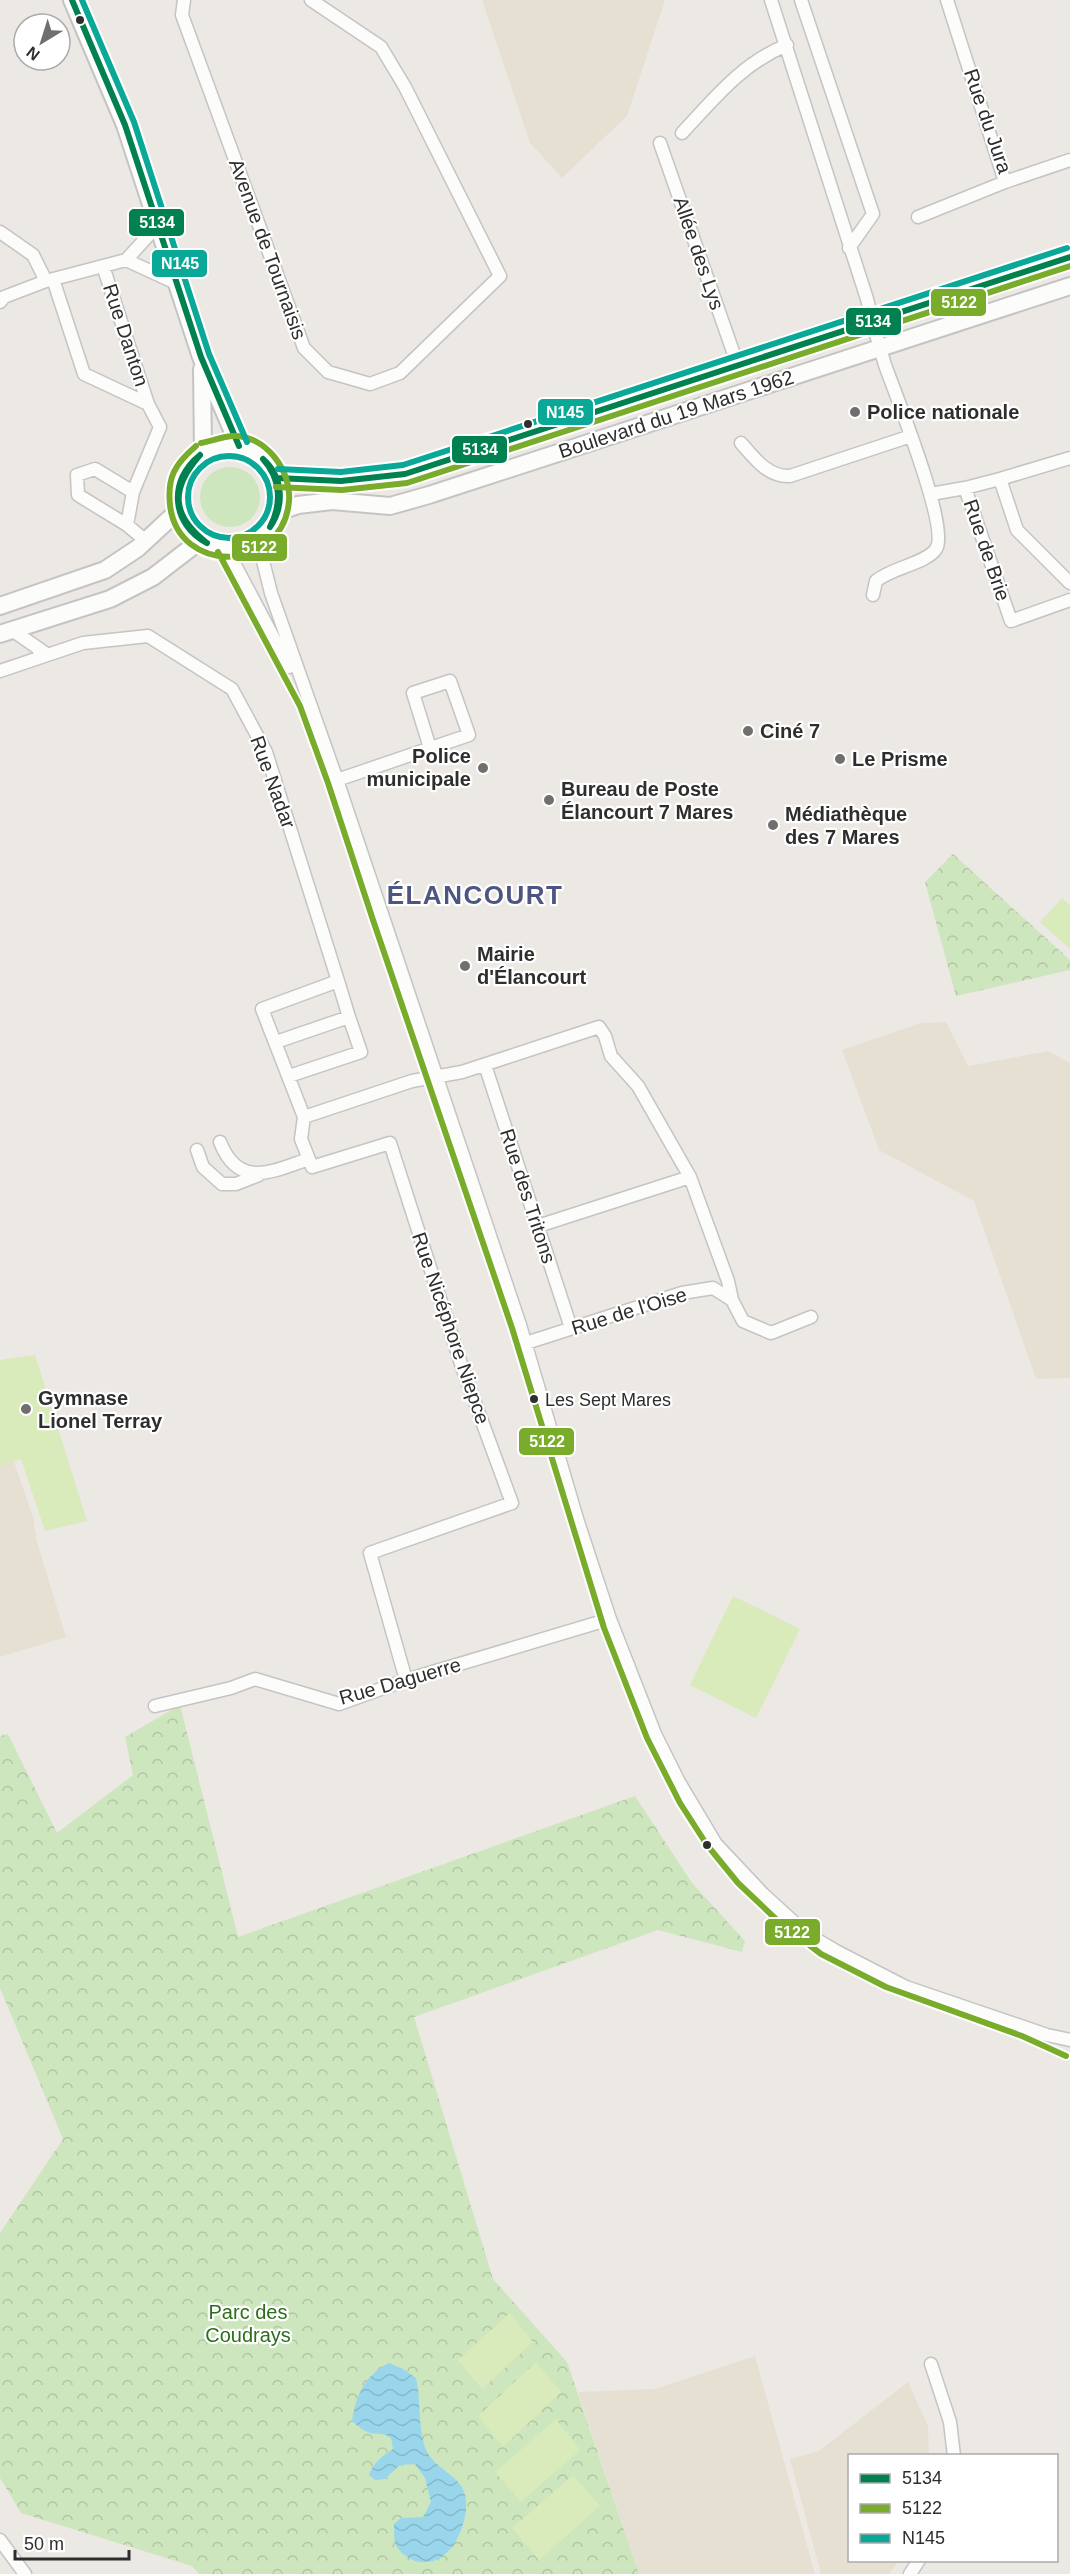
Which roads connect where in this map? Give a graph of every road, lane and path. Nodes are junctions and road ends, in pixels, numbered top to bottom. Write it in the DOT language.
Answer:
graph roads {
  1 [pos="72,0"];
  2 [pos="184,0"];
  3 [pos="311,0"];
  4 [pos="771,0"];
  5 [pos="801,0"];
  6 [pos="947,0"];
  7 [pos="787,45"];
  8 [pos="682,133"];
  9 [pos="660,143"];
  10 [pos="1070,160"];
  11 [pos="1005,182"];
  12 [pos="918,218"];
  13 [pos="157,226"];
  14 [pos="0,232"];
  15 [pos="849,248"];
  16 [pos="1070,257"];
  17 [pos="126,260"];
  18 [pos="103,266"];
  19 [pos="49,280"];
  20 [pos="176,283"];
  21 [pos="1070,286"];
  22 [pos="0,302"];
  23 [pos="873,322"];
  24 [pos="880,348"];
  25 [pos="201,357"];
  26 [pos="737,363"];
  27 [pos="148,404"];
  28 [pos="911,436"];
  29 [pos="741,443"];
  30 [pos="239,446"];
  31 [pos="203,452"];
  32 [pos="1070,458"];
  33 [pos="277,478"];
  34 [pos="1000,480"];
  35 [pos="965,488"];
  36 [pos="133,492"];
  37 [pos="931,494"];
  38 [pos="179,510"];
  39 [pos="278,512"];
  40 [pos="127,525"];
  41 [pos="262,536"];
  42 [pos="201,540"];
  43 [pos="146,541"];
  44 [pos="225,548"];
  45 [pos="1070,583"];
  46 [pos="873,596"];
  47 [pos="1070,600"];
  48 [pos="0,606"];
  49 [pos="6,632"];
  50 [pos="0,670"];
  51 [pos="308,702"];
  52 [pos="430,748"];
  53 [pos="337,780"];
  54 [pos="338,981"];
  55 [pos="350,1017"];
  56 [pos="276,1042"];
  57 [pos="484,1065"];
  58 [pos="290,1076"];
  59 [pos="436,1078"];
  60 [pos="304,1117"];
  61 [pos="220,1142"];
  62 [pos="197,1150"];
  63 [pos="309,1159"];
  64 [pos="263,1174"];
  65 [pos="690,1177"];
  66 [pos="538,1226"];
  67 [pos="732,1300"];
  68 [pos="811,1317"];
  69 [pos="571,1328"];
  70 [pos="526,1343"];
  71 [pos="610,1619"];
  72 [pos="406,1680"];
  73 [pos="155,1706"];
  74 [pos="1047,2035"];
  75 [pos="1070,2040"];
  76 [pos="1070,2048"];
  77 [pos="931,2364"];
  78 [pos="954,2454"];
  79 [pos="0,2540"];
  80 [pos="25,2574"];
  1 -- 13 [label="street"];
  2 -- 3 [label="street, Avenue de Tournaisis"];
  4 -- 7 [label="street"];
  5 -- 15 [label="street"];
  6 -- 11 [label="street, Rue du Jura"];
  7 -- 8 [label="street"];
  7 -- 15 [label="street"];
  9 -- 26 [label="street, Allée des Lys"];
  10 -- 11 [label="street, Rue du Jura"];
  11 -- 12 [label="street"];
  13 -- 17 [label="street"];
  13 -- 20 [label="street"];
  14 -- 19 [label="street, Rue Danton"];
  15 -- 23 [label="street"];
  16 -- 23 [label="street, Boulevard du 19 Mars 1962"];
  17 -- 18 [label="street"];
  17 -- 20 [label="street"];
  18 -- 19 [label="street"];
  18 -- 27 [label="street, Rue Danton"];
  19 -- 22 [label="street"];
  19 -- 27 [label="street, Rue Danton"];
  20 -- 25 [label="street"];
  21 -- 24 [label="street, Boulevard du 19 Mars 1962"];
  23 -- 24 [label="street"];
  23 -- 26 [label="street, Boulevard du 19 Mars 1962"];
  24 -- 28 [label="street"];
  24 -- 39 [label="street, Boulevard du 19 Mars 1962"];
  25 -- 30 [label="street"];
  25 -- 31 [label="street"];
  26 -- 33 [label="street, Boulevard du 19 Mars 1962"];
  27 -- 36 [label="street, Rue Danton"];
  28 -- 29 [label="street"];
  28 -- 37 [label="street"];
  30 -- 31 [label="street"];
  30 -- 33 [label="street"];
  31 -- 38 [label="street"];
  32 -- 34 [label="street"];
  33 -- 39 [label="street"];
  34 -- 35 [label="street, Rue de Brie"];
  34 -- 45 [label="street, Rue de Brie"];
  35 -- 37 [label="street, Rue de Brie"];
  35 -- 47 [label="street, Rue de Brie"];
  36 -- 40 [label="street, Rue Danton"];
  36 -- 40 [label="street"];
  37 -- 46 [label="street"];
  38 -- 42 [label="street"];
  38 -- 43 [label="street"];
  39 -- 41 [label="street"];
  40 -- 43 [label="street"];
  41 -- 44 [label="street"];
  41 -- 51 [label="street"];
  42 -- 44 [label="street"];
  42 -- 49 [label="street"];
  43 -- 48 [label="street"];
  44 -- 51 [label="street"];
  49 -- 50 [label="street"];
  50 -- 54 [label="street, Rue Nadar"];
  51 -- 53 [label="street"];
  52 -- 52 [label="street"];
  52 -- 53 [label="street"];
  53 -- 59 [label="street"];
  54 -- 55 [label="street, Rue Nadar"];
  54 -- 56 [label="street"];
  55 -- 56 [label="street"];
  55 -- 58 [label="street, Rue Nadar"];
  56 -- 58 [label="street"];
  57 -- 59 [label="street"];
  57 -- 65 [label="street"];
  57 -- 66 [label="street, Rue des Tritons"];
  58 -- 60 [label="street"];
  59 -- 60 [label="street"];
  59 -- 70 [label="street"];
  60 -- 63 [label="street"];
  61 -- 64 [label="street"];
  62 -- 64 [label="street"];
  63 -- 64 [label="street"];
  63 -- 72 [label="street, Rue Nicéphore Niepce"];
  65 -- 66 [label="street"];
  65 -- 67 [label="street"];
  66 -- 69 [label="street, Rue des Tritons"];
  67 -- 68 [label="street"];
  67 -- 69 [label="street, Rue de l'Oise"];
  69 -- 70 [label="street, Rue de l'Oise"];
  70 -- 71 [label="street"];
  71 -- 72 [label="street, Rue Daguerre"];
  71 -- 74 [label="street"];
  72 -- 73 [label="street, Rue Daguerre"];
  74 -- 75 [label="street"];
  74 -- 76 [label="street"];
  77 -- 78 [label="street"];
  79 -- 80 [label="street"];
}
